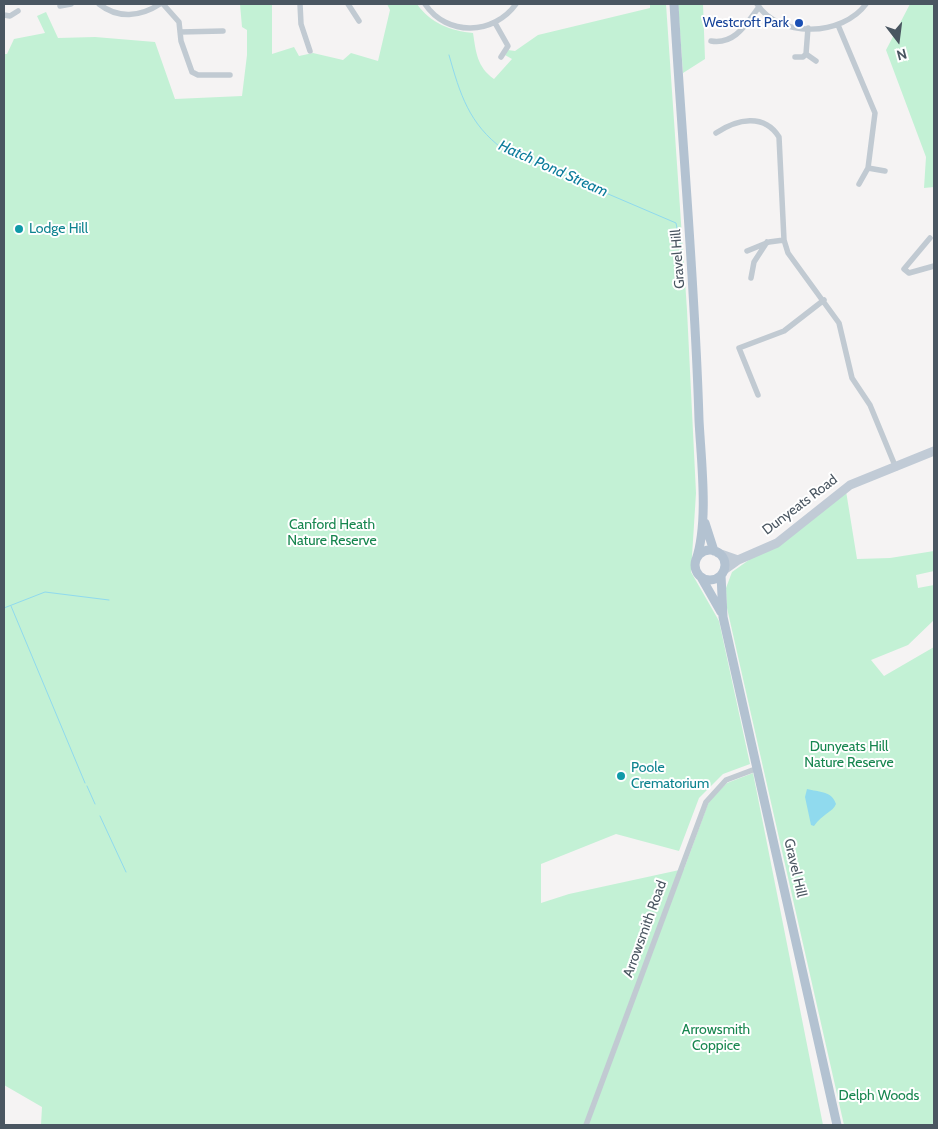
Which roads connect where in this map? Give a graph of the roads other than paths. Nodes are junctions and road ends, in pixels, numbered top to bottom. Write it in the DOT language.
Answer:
graph roads {
  1 [pos="99,4"];
  2 [pos="161,4"];
  3 [pos="300,4"];
  4 [pos="348,4"];
  5 [pos="425,4"];
  6 [pos="516,4"];
  7 [pos="674,4"];
  8 [pos="866,4"];
  9 [pos="66,5"];
  10 [pos="758,5"];
  11 [pos="18,11"];
  12 [pos="69,12"];
  13 [pos="4,15"];
  14 [pos="359,21"];
  15 [pos="216,23"];
  16 [pos="496,23"];
  17 [pos="838,25"];
  18 [pos="808,28"];
  19 [pos="216,31"];
  20 [pos="223,31"];
  21 [pos="180,32"];
  22 [pos="711,41"];
  23 [pos="300,50"];
  24 [pos="806,54"];
  25 [pos="501,57"];
  26 [pos="795,57"];
  27 [pos="816,61"];
  28 [pos="222,68"];
  29 [pos="230,75"];
  30 [pos="221,76"];
  31 [pos="716,133"];
  32 [pos="868,168"];
  33 [pos="885,170"];
  34 [pos="858,184"];
  35 [pos="930,238"];
  36 [pos="784,240"];
  37 [pos="767,242"];
  38 [pos="747,250"];
  39 [pos="934,266"];
  40 [pos="751,278"];
  41 [pos="824,300"];
  42 [pos="758,395"];
  43 [pos="934,452"];
  44 [pos="896,468"];
  45 [pos="702,513"];
  46 [pos="716,552"];
  47 [pos="696,560"];
  48 [pos="738,560"];
  49 [pos="722,572"];
  50 [pos="701,577"];
  51 [pos="723,617"];
  52 [pos="758,768"];
  53 [pos="586,1125"];
  54 [pos="837,1125"];
  1 -- 2 [label="street"];
  2 -- 21 [label="street"];
  3 -- 23 [label="street"];
  4 -- 14 [label="street"];
  5 -- 16 [label="street"];
  6 -- 16 [label="street"];
  7 -- 45 [label="main road, Gravel Hill"];
  8 -- 17 [label="street"];
  9 -- 12 [label="street"];
  10 -- 18 [label="street"];
  10 -- 22 [label="street"];
  11 -- 13 [label="street"];
  15 -- 19 [label="street"];
  16 -- 25 [label="street"];
  17 -- 18 [label="street"];
  17 -- 32 [label="street"];
  18 -- 24 [label="street"];
  19 -- 20 [label="street"];
  19 -- 21 [label="street"];
  21 -- 30 [label="street"];
  24 -- 26 [label="street"];
  24 -- 27 [label="street"];
  28 -- 30 [label="street"];
  29 -- 30 [label="street"];
  31 -- 36 [label="street"];
  32 -- 33 [label="street"];
  32 -- 34 [label="street"];
  35 -- 39 [label="street"];
  36 -- 37 [label="street"];
  36 -- 41 [label="street"];
  37 -- 38 [label="street"];
  37 -- 40 [label="street"];
  41 -- 42 [label="street"];
  41 -- 44 [label="street"];
  43 -- 44 [label="street, Dunyeats Road"];
  44 -- 48 [label="street, Dunyeats Road"];
  45 -- 46 [label="main road, Gravel Hill"];
  45 -- 47 [label="main road, Gravel Hill"];
  46 -- 47 [label="main road"];
  46 -- 48 [label="street"];
  46 -- 49 [label="main road"];
  47 -- 50 [label="main road"];
  48 -- 49 [label="street, Dunyeats Road"];
  49 -- 50 [label="main road"];
  49 -- 51 [label="main road, Gravel Hill"];
  50 -- 51 [label="main road, Gravel Hill"];
  51 -- 52 [label="main road, Gravel Hill"];
  52 -- 53 [label="street, Arrowsmith Road"];
  52 -- 54 [label="main road, Gravel Hill"];
}
